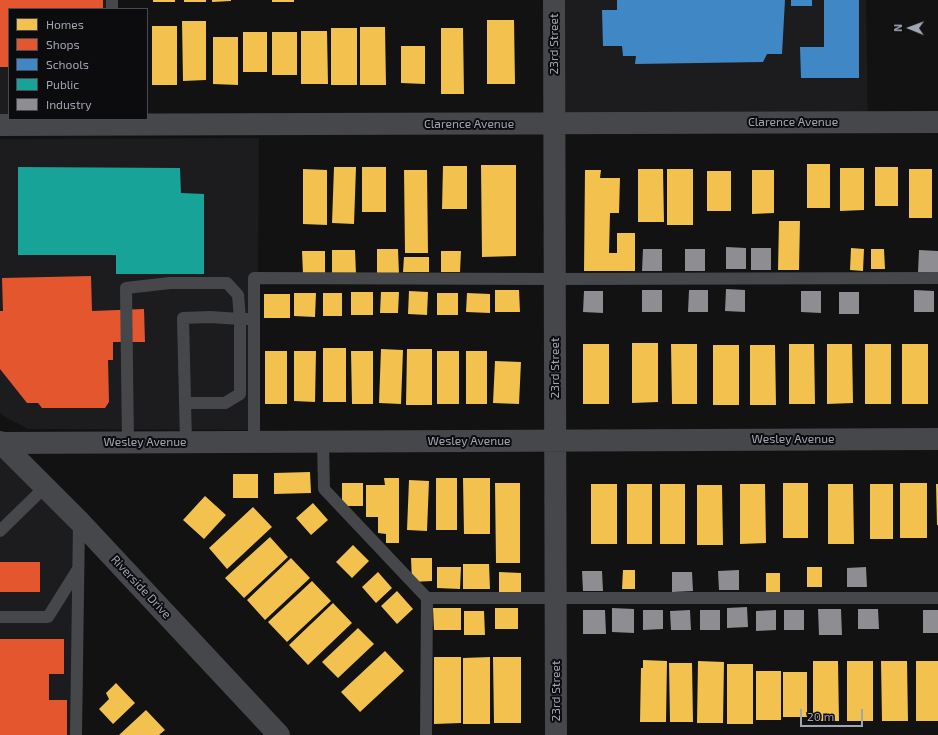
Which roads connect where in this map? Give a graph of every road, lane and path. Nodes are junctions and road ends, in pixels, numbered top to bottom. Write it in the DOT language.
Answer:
graph roads {
  1 [pos="554,0"];
  2 [pos="113,122"];
  3 [pos="938,122"];
  4 [pos="554,123"];
  5 [pos="0,125"];
  6 [pos="938,278"];
  7 [pos="555,279"];
  8 [pos="240,319"];
  9 [pos="254,320"];
  10 [pos="240,394"];
  11 [pos="254,394"];
  12 [pos="185,403"];
  13 [pos="938,438"];
  14 [pos="555,440"];
  15 [pos="323,441"];
  16 [pos="0,442"];
  17 [pos="128,442"];
  18 [pos="186,442"];
  19 [pos="254,442"];
  20 [pos="45,487"];
  21 [pos="79,521"];
  22 [pos="0,531"];
  23 [pos="79,568"];
  24 [pos="427,598"];
  25 [pos="555,598"];
  26 [pos="938,598"];
  27 [pos="0,617"];
  28 [pos="76,735"];
  29 [pos="279,735"];
  30 [pos="426,735"];
  31 [pos="556,735"];
  1 -- 4 [label="street, 23rd Street"];
  2 -- 4 [label="street, Clarence Avenue"];
  2 -- 5 [label="street, Clarence Avenue"];
  3 -- 4 [label="street, Clarence Avenue"];
  4 -- 7 [label="street, 23rd Street"];
  6 -- 7 [label="lane"];
  7 -- 9 [label="lane"];
  7 -- 14 [label="street, 23rd Street"];
  8 -- 9 [label="lane"];
  8 -- 10 [label="lane"];
  8 -- 12 [label="lane"];
  8 -- 17 [label="lane"];
  9 -- 11 [label="lane"];
  10 -- 11 [label="lane"];
  10 -- 12 [label="lane"];
  11 -- 19 [label="lane"];
  12 -- 18 [label="lane"];
  13 -- 14 [label="street, Wesley Avenue"];
  14 -- 15 [label="street, Wesley Avenue"];
  14 -- 25 [label="street, 23rd Street"];
  15 -- 19 [label="street, Wesley Avenue"];
  15 -- 24 [label="lane"];
  16 -- 17 [label="street, Wesley Avenue"];
  16 -- 20 [label="street, Riverside Drive"];
  17 -- 18 [label="street, Wesley Avenue"];
  18 -- 19 [label="street, Wesley Avenue"];
  20 -- 21 [label="street, Riverside Drive"];
  20 -- 22 [label="lane"];
  21 -- 23 [label="lane"];
  21 -- 29 [label="street, Riverside Drive"];
  23 -- 27 [label="lane"];
  23 -- 28 [label="lane"];
  24 -- 25 [label="lane"];
  24 -- 30 [label="lane"];
  25 -- 26 [label="lane"];
  25 -- 31 [label="street, 23rd Street"];
}
